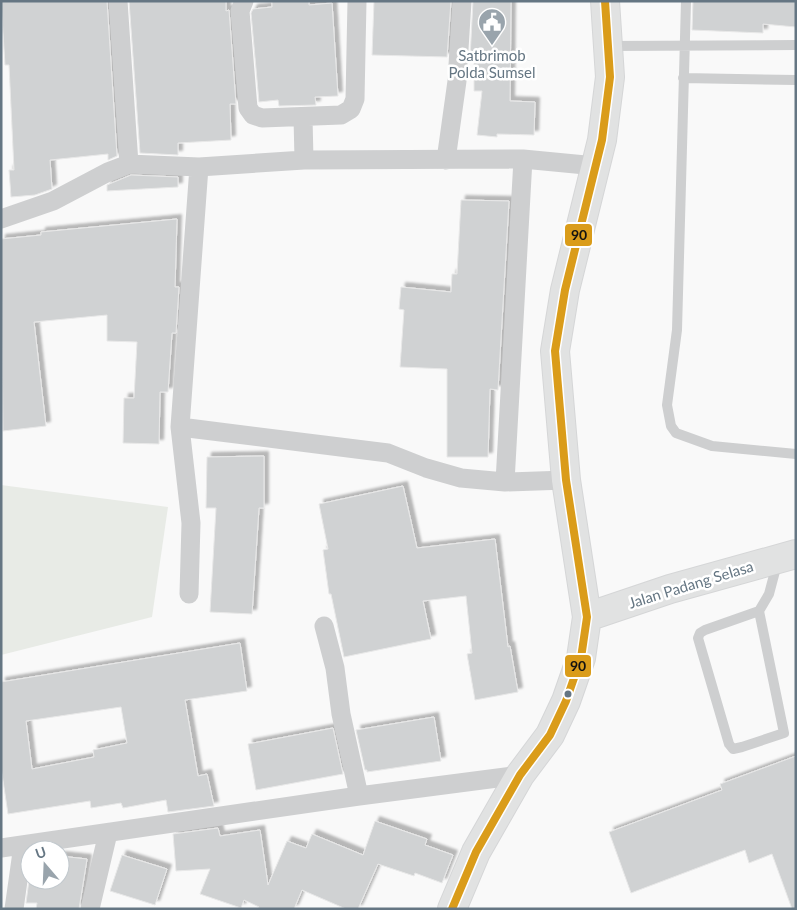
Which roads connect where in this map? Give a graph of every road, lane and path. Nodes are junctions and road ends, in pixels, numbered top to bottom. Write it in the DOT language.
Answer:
graph roads {
  1 [pos="118,1"];
  2 [pos="244,1"];
  3 [pos="357,1"];
  4 [pos="462,1"];
  5 [pos="605,1"];
  6 [pos="686,1"];
  7 [pos="796,45"];
  8 [pos="608,46"];
  9 [pos="684,47"];
  10 [pos="683,78"];
  11 [pos="796,80"];
  12 [pos="303,117"];
  13 [pos="523,159"];
  14 [pos="304,160"];
  15 [pos="446,160"];
  16 [pos="129,164"];
  17 [pos="596,166"];
  18 [pos="199,167"];
  19 [pos="1,220"];
  20 [pos="180,427"];
  21 [pos="796,454"];
  22 [pos="566,480"];
  23 [pos="505,482"];
  24 [pos="787,557"];
  25 [pos="189,594"];
  26 [pos="759,612"];
  27 [pos="587,617"];
  28 [pos="324,626"];
  29 [pos="520,775"];
  30 [pos="359,796"];
  31 [pos="108,833"];
  32 [pos="58,840"];
  33 [pos="20,845"];
  34 [pos="1,848"];
  35 [pos="20,866"];
  36 [pos="14,909"];
  37 [pos="90,909"];
  38 [pos="452,909"];
  1 -- 16 [label="street"];
  2 -- 12 [label="street"];
  3 -- 12 [label="street"];
  4 -- 15 [label="street"];
  5 -- 8 [label="main road"];
  6 -- 9 [label="lane"];
  7 -- 9 [label="lane"];
  8 -- 9 [label="lane"];
  8 -- 17 [label="main road"];
  9 -- 10 [label="lane"];
  10 -- 11 [label="lane"];
  10 -- 21 [label="lane"];
  12 -- 14 [label="street"];
  13 -- 15 [label="street"];
  13 -- 17 [label="street"];
  13 -- 23 [label="street"];
  14 -- 15 [label="street"];
  14 -- 18 [label="street"];
  16 -- 18 [label="street"];
  16 -- 19 [label="street"];
  17 -- 22 [label="main road"];
  18 -- 20 [label="street"];
  20 -- 23 [label="street"];
  20 -- 25 [label="street"];
  22 -- 23 [label="street"];
  22 -- 27 [label="main road"];
  24 -- 26 [label="lane"];
  24 -- 27 [label="main road, Jalan Padang Selasa"];
  26 -- 26 [label="lane"];
  27 -- 29 [label="main road"];
  28 -- 30 [label="street"];
  29 -- 30 [label="street"];
  29 -- 38 [label="main road"];
  30 -- 31 [label="street"];
  31 -- 32 [label="street"];
  31 -- 37 [label="street"];
  33 -- 34 [label="street"];
  35 -- 36 [label="street"];
}
